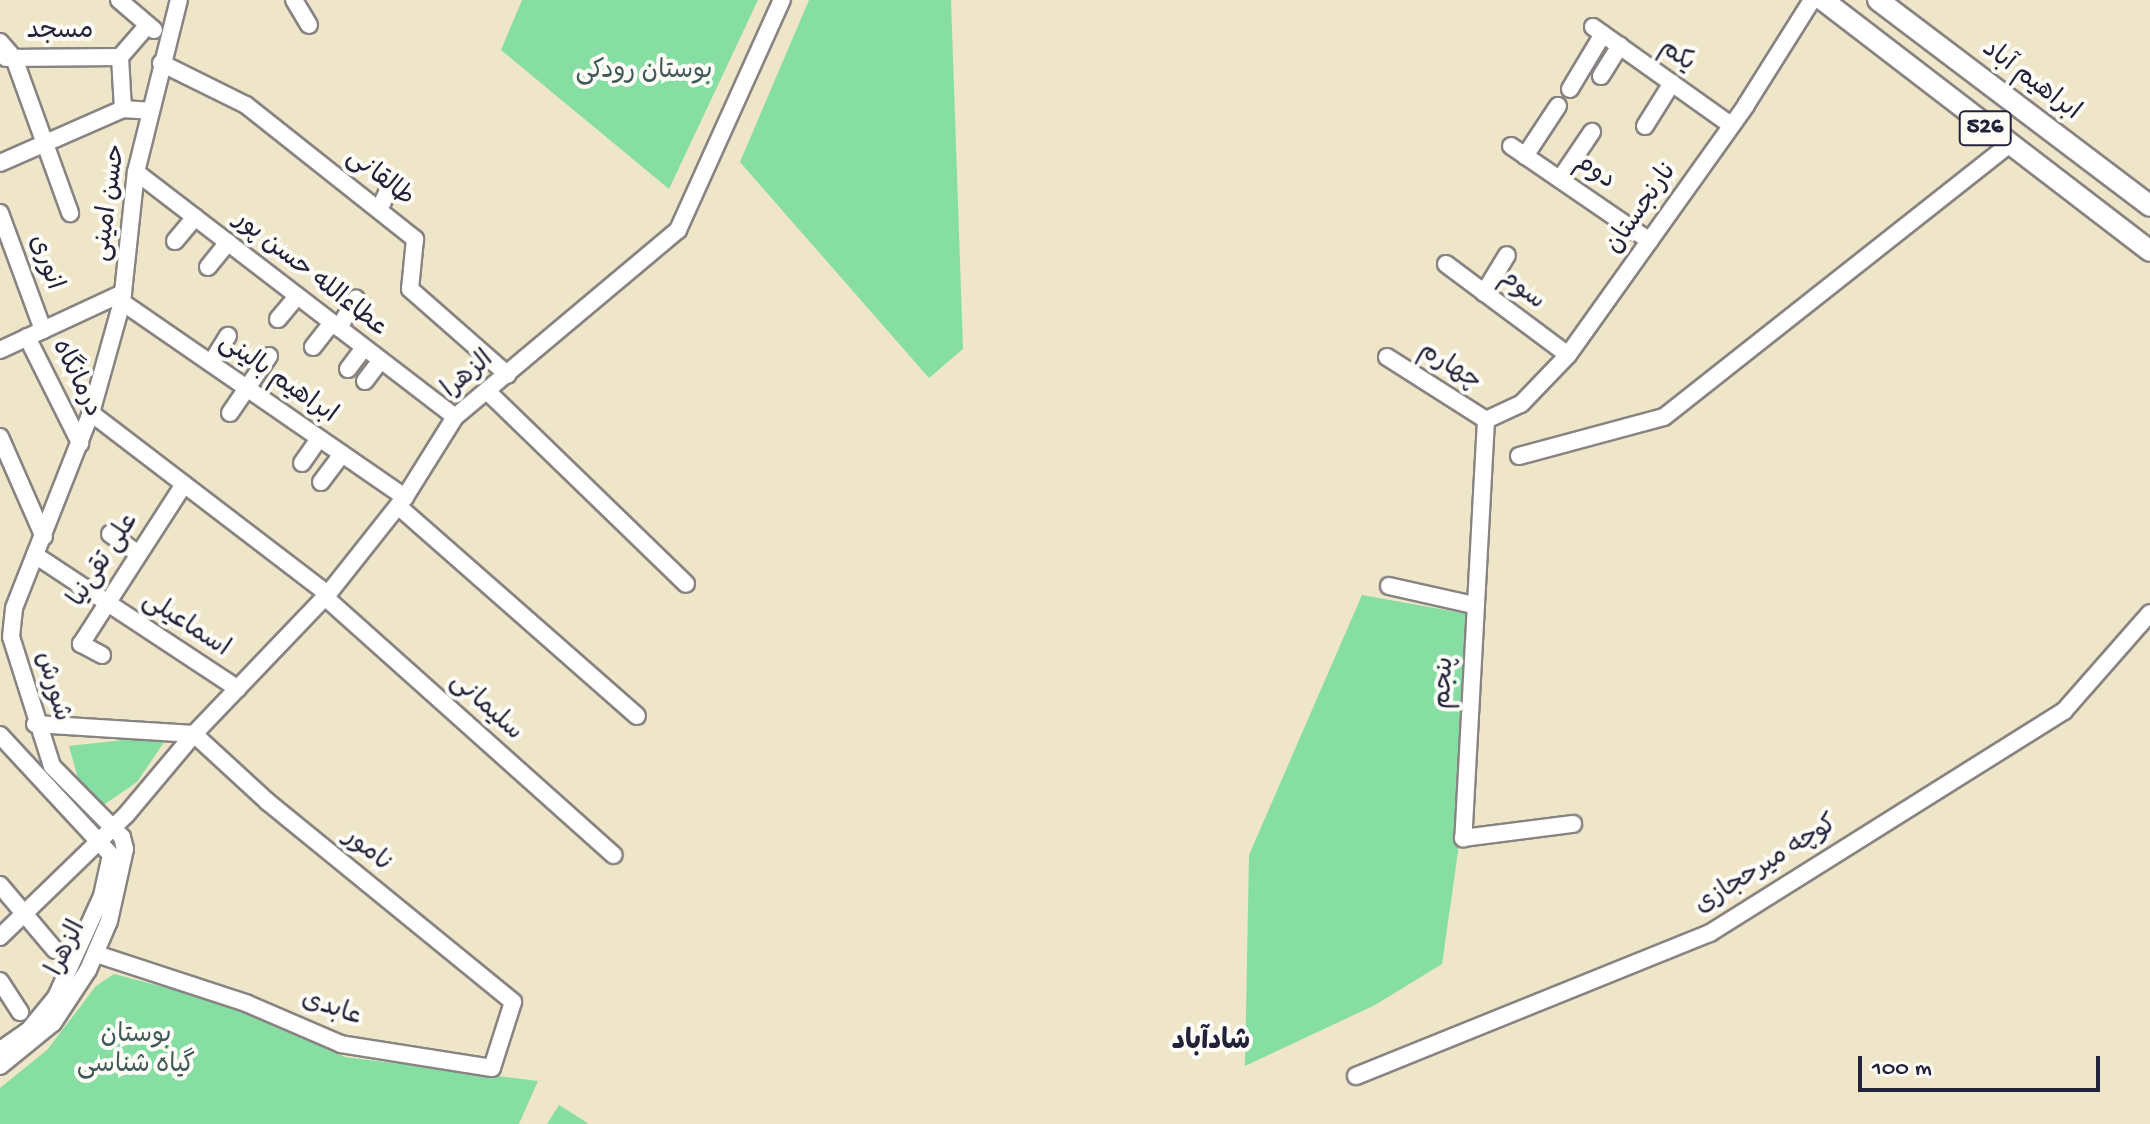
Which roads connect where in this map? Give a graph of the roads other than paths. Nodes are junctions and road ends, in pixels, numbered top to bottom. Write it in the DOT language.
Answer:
graph roads {
  1 [pos="119,0"];
  2 [pos="179,0"];
  3 [pos="294,0"];
  4 [pos="782,0"];
  5 [pos="1812,0"];
  6 [pos="1823,0"];
  7 [pos="1878,0"];
  8 [pos="309,25"];
  9 [pos="146,27"];
  10 [pos="168,35"];
  11 [pos="0,42"];
  12 [pos="1620,46"];
  13 [pos="120,57"];
  14 [pos="7,58"];
  15 [pos="161,63"];
  16 [pos="1601,76"];
  17 [pos="1672,83"];
  18 [pos="1570,89"];
  19 [pos="1558,106"];
  20 [pos="123,109"];
  21 [pos="149,111"];
  22 [pos="1731,125"];
  23 [pos="1645,126"];
  24 [pos="1592,132"];
  25 [pos="44,144"];
  26 [pos="2008,145"];
  27 [pos="1511,146"];
  28 [pos="1525,156"];
  29 [pos="0,163"];
  30 [pos="136,172"];
  31 [pos="1560,179"];
  32 [pos="392,182"];
  33 [pos="2150,206"];
  34 [pos="379,210"];
  35 [pos="0,213"];
  36 [pos="70,213"];
  37 [pos="195,217"];
  38 [pos="175,241"];
  39 [pos="1650,241"];
  40 [pos="228,242"];
  41 [pos="2150,251"];
  42 [pos="1507,255"];
  43 [pos="1446,264"];
  44 [pos="208,267"];
  45 [pos="1484,293"];
  46 [pos="297,296"];
  47 [pos="123,298"];
  48 [pos="356,299"];
  49 [pos="278,319"];
  50 [pos="335,326"];
  51 [pos="43,330"];
  52 [pos="228,336"];
  53 [pos="27,337"];
  54 [pos="313,347"];
  55 [pos="364,348"];
  56 [pos="0,350"];
  57 [pos="1568,355"];
  58 [pos="269,356"];
  59 [pos="1387,357"];
  60 [pos="381,360"];
  61 [pos="211,363"];
  62 [pos="348,369"];
  63 [pos="508,375"];
  64 [pos="365,381"];
  65 [pos="246,388"];
  66 [pos="487,391"];
  67 [pos="91,413"];
  68 [pos="230,413"];
  69 [pos="455,417"];
  70 [pos="1486,420"];
  71 [pos="0,437"];
  72 [pos="319,439"];
  73 [pos="80,443"];
  74 [pos="342,454"];
  75 [pos="1519,456"];
  76 [pos="302,463"];
  77 [pos="321,482"];
  78 [pos="184,484"];
  79 [pos="402,502"];
  80 [pos="110,534"];
  81 [pos="44,537"];
  82 [pos="137,553"];
  83 [pos="35,555"];
  84 [pos="686,584"];
  85 [pos="1389,586"];
  86 [pos="327,595"];
  87 [pos="106,603"];
  88 [pos="1473,605"];
  89 [pos="2150,613"];
  90 [pos="102,655"];
  91 [pos="238,689"];
  92 [pos="637,716"];
  93 [pos="35,724"];
  94 [pos="194,734"];
  95 [pos="0,735"];
  96 [pos="1573,824"];
  97 [pos="107,834"];
  98 [pos="614,855"];
  99 [pos="0,885"];
  100 [pos="25,914"];
  101 [pos="0,937"];
  102 [pos="55,950"];
  103 [pos="96,954"];
  104 [pos="0,981"];
  105 [pos="513,1002"];
  106 [pos="20,1012"];
  107 [pos="0,1050"];
  108 [pos="0,1066"];
  109 [pos="1356,1076"];
  1 -- 9 [label="street"];
  2 -- 10 [label="street, حسن امینی"];
  3 -- 8 [label="street"];
  4 -- 63 [label="street, الزهرا"];
  5 -- 22 [label="street, نارنجستان"];
  6 -- 26 [label="main road, 526"];
  7 -- 33 [label="main road, ابراهیم آباد / 526"];
  9 -- 10 [label="street"];
  9 -- 13 [label="street"];
  10 -- 15 [label="street, حسن امینی"];
  11 -- 14 [label="street"];
  12 -- 16 [label="street"];
  12 -- 17 [label="street, یکم"];
  12 -- 18 [label="street, یکم"];
  13 -- 14 [label="street, مسجد"];
  13 -- 20 [label="street"];
  14 -- 25 [label="street"];
  15 -- 21 [label="street, حسن امینی"];
  15 -- 34 [label="street, طالقانی"];
  17 -- 22 [label="street, یکم"];
  17 -- 23 [label="street"];
  19 -- 28 [label="street"];
  20 -- 21 [label="street"];
  20 -- 25 [label="street"];
  21 -- 30 [label="street, حسن امینی"];
  22 -- 39 [label="street, نارنجستان"];
  24 -- 31 [label="street"];
  25 -- 29 [label="street"];
  25 -- 36 [label="street"];
  26 -- 41 [label="main road, 526"];
  26 -- 75 [label="street"];
  27 -- 28 [label="street, دوم"];
  28 -- 31 [label="street, دوم"];
  30 -- 37 [label="street, عطاءالله حسن پور"];
  30 -- 47 [label="street, حسن امینی"];
  31 -- 39 [label="street, دوم"];
  32 -- 34 [label="street"];
  34 -- 63 [label="street, طالقانی"];
  35 -- 51 [label="street, انوری"];
  37 -- 38 [label="street"];
  37 -- 40 [label="street, عطاءالله حسن پور"];
  39 -- 57 [label="street, نارنجستان"];
  40 -- 44 [label="street"];
  40 -- 46 [label="street, عطاءالله حسن پور"];
  42 -- 45 [label="street"];
  43 -- 45 [label="street, سوم"];
  45 -- 57 [label="street, سوم"];
  46 -- 49 [label="street"];
  46 -- 50 [label="street, عطاءالله حسن پور"];
  47 -- 51 [label="street"];
  47 -- 61 [label="street, ابراهیم بالینی"];
  47 -- 67 [label="street, حسن امینی"];
  48 -- 50 [label="street"];
  50 -- 54 [label="street"];
  50 -- 55 [label="street, عطاءالله حسن پور"];
  51 -- 53 [label="street"];
  52 -- 61 [label="street"];
  53 -- 56 [label="street"];
  53 -- 73 [label="street, درمانگاه"];
  55 -- 60 [label="street, عطاءالله حسن پور"];
  55 -- 62 [label="street"];
  57 -- 70 [label="street, نارنجستان"];
  58 -- 65 [label="street"];
  59 -- 70 [label="street, چهارم"];
  60 -- 64 [label="street"];
  60 -- 69 [label="street, عطاءالله حسن پور"];
  61 -- 65 [label="street, ابراهیم بالینی"];
  63 -- 66 [label="street, الزهرا"];
  65 -- 68 [label="street"];
  65 -- 72 [label="street, ابراهیم بالینی"];
  66 -- 69 [label="street, الزهرا"];
  66 -- 84 [label="street"];
  67 -- 73 [label="street, حسن امینی"];
  67 -- 78 [label="street"];
  69 -- 79 [label="street, الزهرا"];
  70 -- 88 [label="street, پنجم"];
  71 -- 81 [label="street"];
  72 -- 74 [label="street, ابراهیم بالینی"];
  72 -- 76 [label="street"];
  73 -- 81 [label="street, حسن امینی"];
  74 -- 77 [label="street"];
  74 -- 79 [label="street, ابراهیم بالینی"];
  78 -- 82 [label="street, علی تقی‌نیا"];
  78 -- 86 [label="street"];
  79 -- 86 [label="street, الزهرا"];
  79 -- 92 [label="street, ابراهیم بالینی"];
  80 -- 82 [label="street"];
  81 -- 83 [label="street, شورش"];
  82 -- 87 [label="street, علی تقی‌نیا"];
  83 -- 87 [label="street, اسماعیلی"];
  83 -- 93 [label="street, شورش"];
  85 -- 88 [label="street"];
  86 -- 91 [label="street, الزهرا"];
  86 -- 98 [label="street, سلیمانی"];
  87 -- 90 [label="street, علی تقی‌نیا"];
  87 -- 91 [label="street, اسماعیلی"];
  88 -- 96 [label="street, پنجم"];
  89 -- 109 [label="street, کوچه میرحجازی"];
  91 -- 94 [label="street, الزهرا"];
  93 -- 94 [label="street"];
  93 -- 97 [label="street, شورش"];
  94 -- 97 [label="street, الزهرا"];
  94 -- 105 [label="street, نامور"];
  95 -- 97 [label="street"];
  97 -- 100 [label="street, الزهرا"];
  97 -- 103 [label="street, الزهرا"];
  97 -- 107 [label="street, الزهرا"];
  99 -- 100 [label="street"];
  100 -- 101 [label="street, الزهرا"];
  100 -- 102 [label="street"];
  103 -- 105 [label="street, عابدی"];
  103 -- 108 [label="street, الزهرا"];
  104 -- 106 [label="street"];
}
